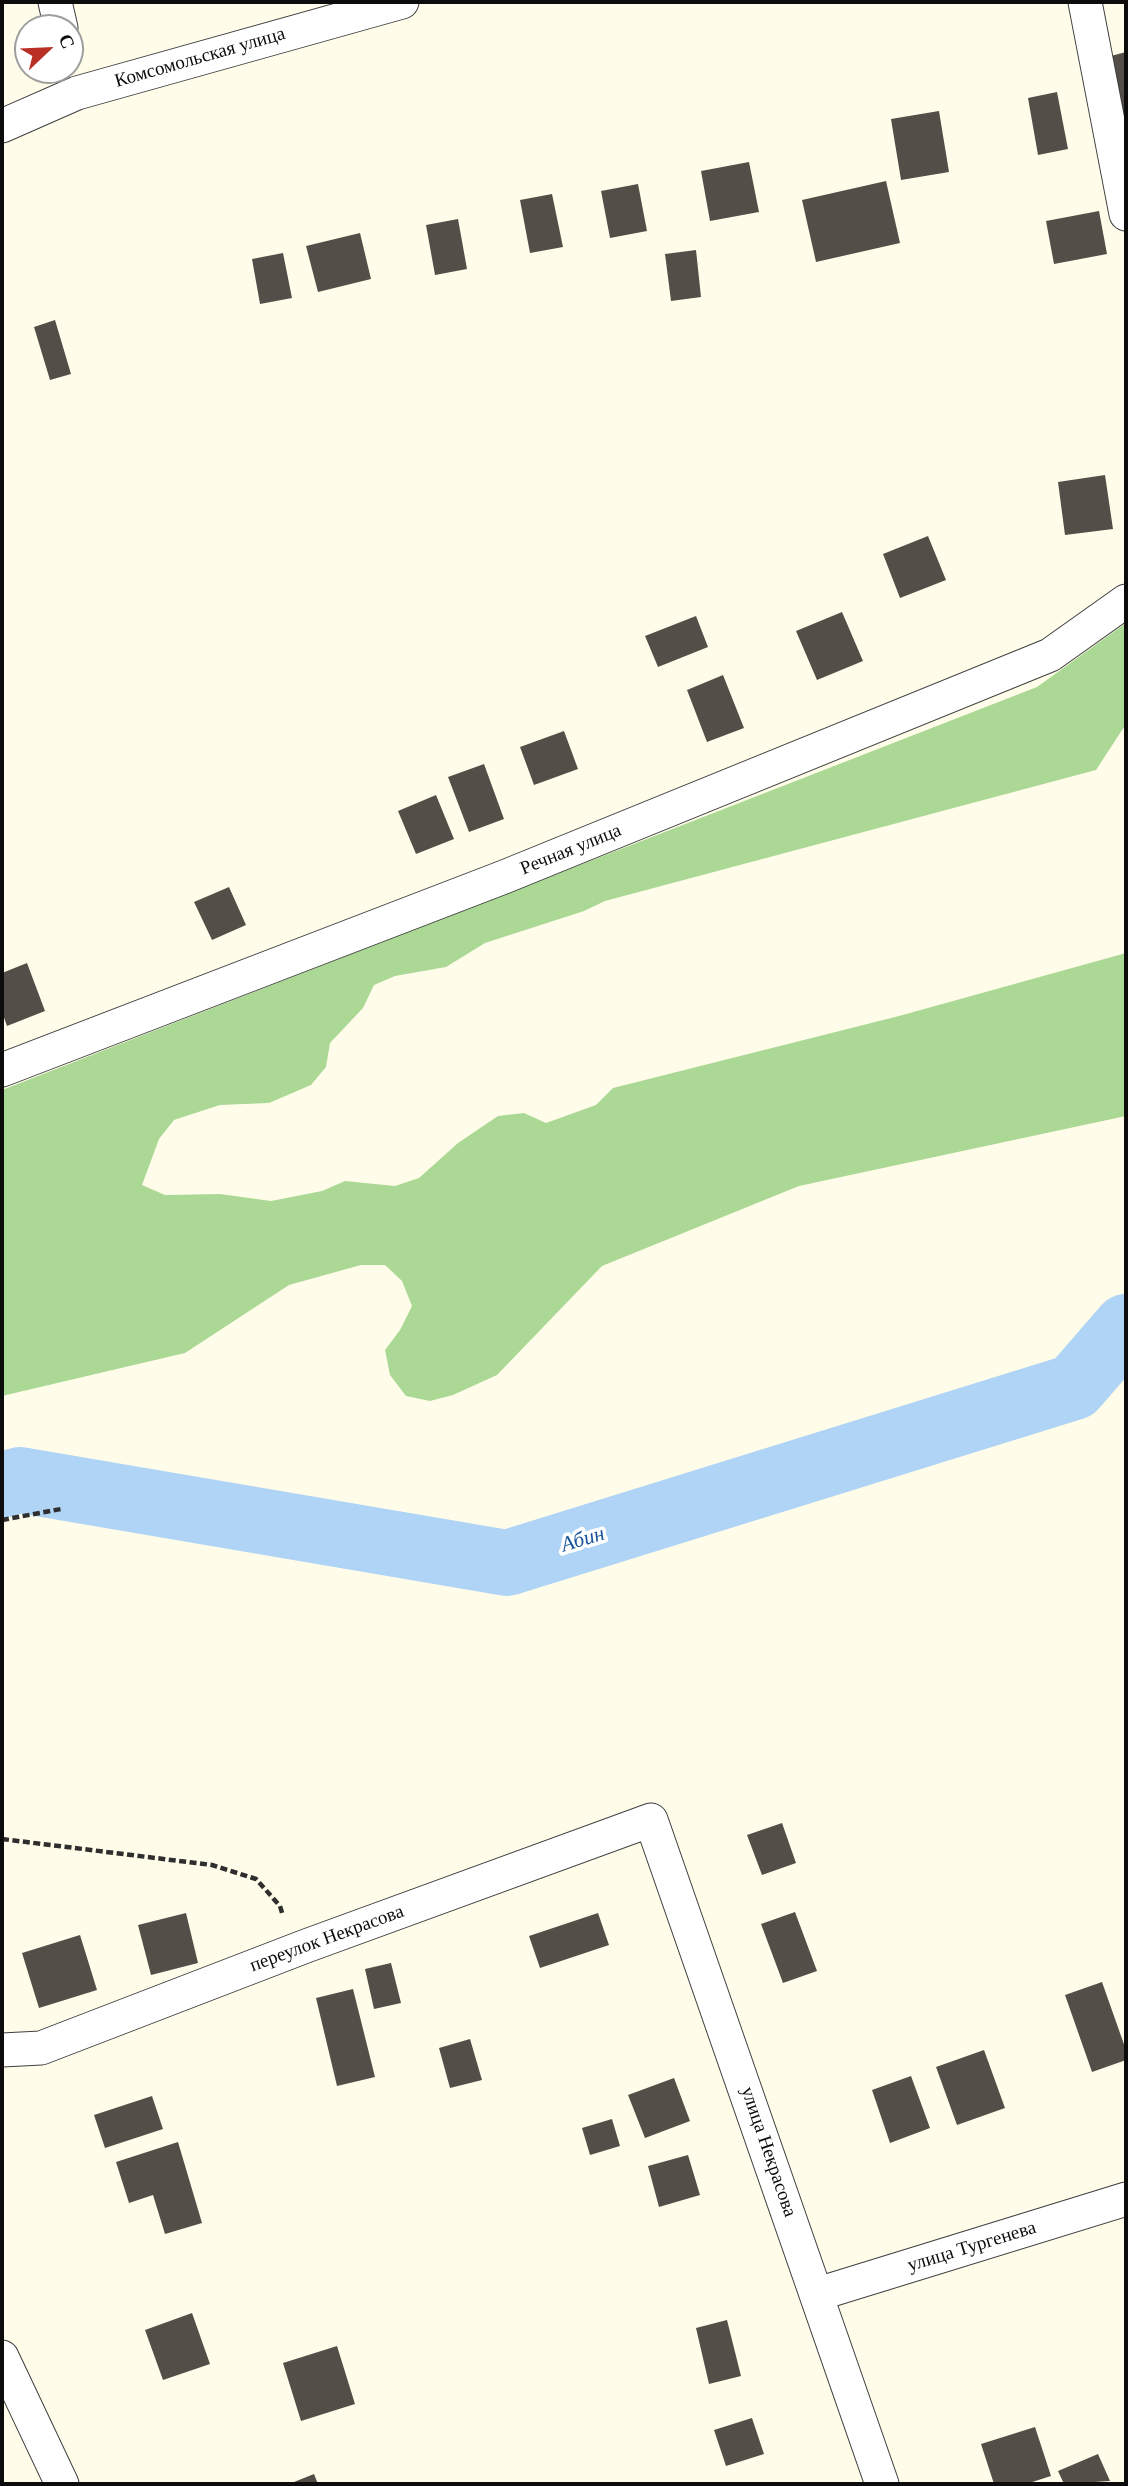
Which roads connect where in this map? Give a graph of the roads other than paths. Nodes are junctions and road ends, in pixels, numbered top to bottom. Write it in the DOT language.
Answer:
graph roads {
  1 [pos="402,2"];
  2 [pos="1086,2"];
  3 [pos="84,76"];
  4 [pos="65,84"];
  5 [pos="2,125"];
  6 [pos="1126,214"];
  7 [pos="1126,601"];
  8 [pos="2,1070"];
  9 [pos="651,1820"];
  10 [pos="2,2050"];
  11 [pos="1126,2199"];
  12 [pos="818,2294"];
  13 [pos="2,2357"];
  14 [pos="62,2484"];
  15 [pos="882,2484"];
  1 -- 3 [label="street, Комсомольская улица"];
  2 -- 6 [label="street"];
  4 -- 5 [label="street, Комсомольская улица"];
  7 -- 8 [label="street, Речная улица"];
  9 -- 10 [label="street, переулок Некрасова"];
  9 -- 12 [label="street, улица Некрасова"];
  11 -- 12 [label="street, улица Тургенева"];
  12 -- 15 [label="street, улица Некрасова"];
  13 -- 14 [label="street"];
}
